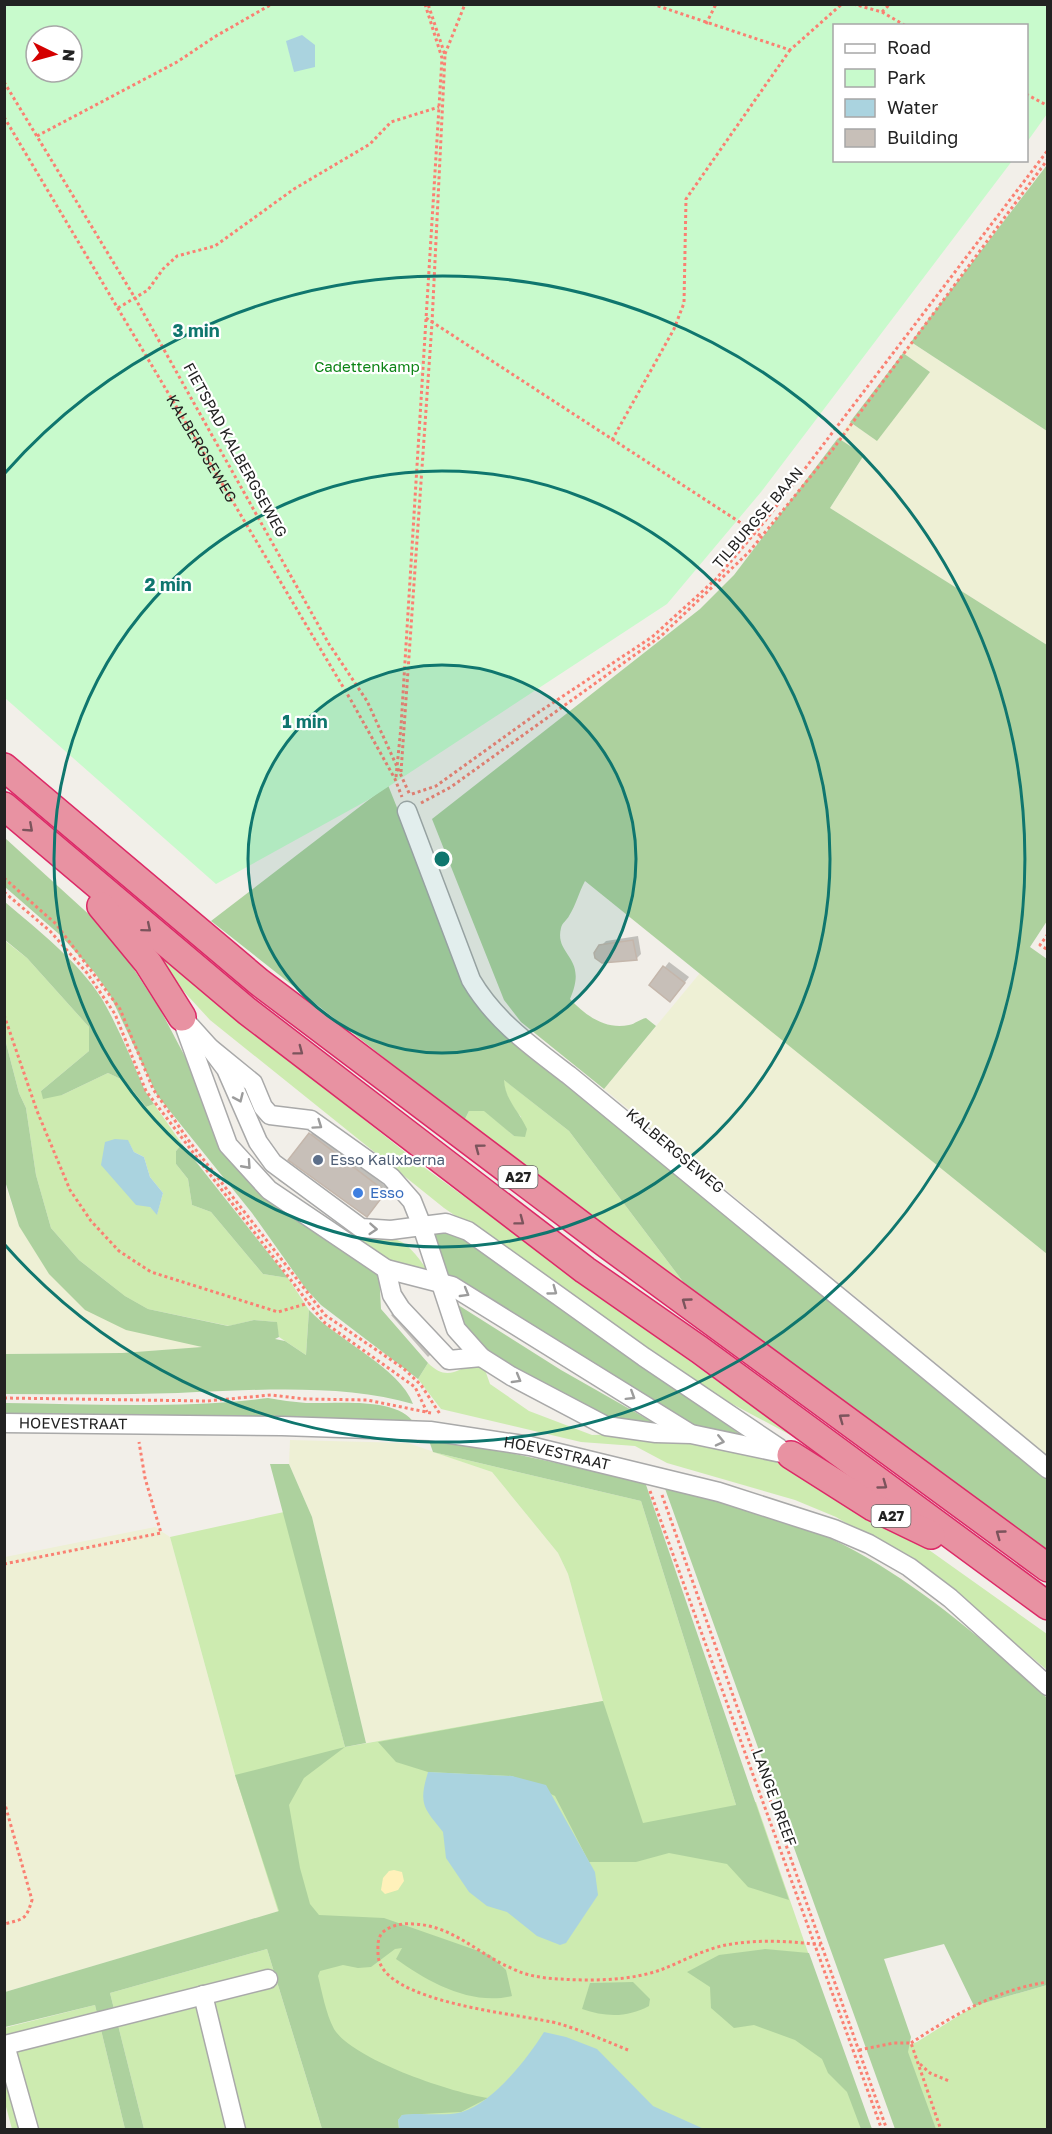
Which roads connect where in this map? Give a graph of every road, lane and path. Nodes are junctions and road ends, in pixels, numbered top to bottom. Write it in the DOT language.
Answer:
graph roads {
  1 [pos="272,4"];
  2 [pos="426,4"];
  3 [pos="465,4"];
  4 [pos="652,4"];
  5 [pos="716,4"];
  6 [pos="842,4"];
  7 [pos="853,4"];
  8 [pos="890,4"];
  9 [pos="882,12"];
  10 [pos="706,24"];
  11 [pos="903,24"];
  12 [pos="790,50"];
  13 [pos="443,57"];
  14 [pos="4,82"];
  15 [pos="1028,95"];
  16 [pos="1047,106"];
  17 [pos="439,107"];
  18 [pos="4,117"];
  19 [pos="37,136"];
  20 [pos="1047,150"];
  21 [pos="1047,159"];
  22 [pos="135,298"];
  23 [pos="118,308"];
  24 [pos="425,318"];
  25 [pos="432,323"];
  26 [pos="612,440"];
  27 [pos="755,532"];
  28 [pos="761,536"];
  29 [pos="397,765"];
  30 [pos="4,767"];
  31 [pos="401,772"];
  32 [pos="410,804"];
  33 [pos="4,806"];
  34 [pos="54,850"];
  35 [pos="4,892"];
  36 [pos="1047,934"];
  37 [pos="1047,950"];
  38 [pos="4,1015"];
  39 [pos="182,1017"];
  40 [pos="210,1047"];
  41 [pos="422,1226"];
  42 [pos="386,1269"];
  43 [pos="439,1282"];
  44 [pos="309,1303"];
  45 [pos="481,1357"];
  46 [pos="4,1398"];
  47 [pos="427,1412"];
  48 [pos="440,1414"];
  49 [pos="4,1423"];
  50 [pos="136,1425"];
  51 [pos="430,1431"];
  52 [pos="691,1434"];
  53 [pos="791,1455"];
  54 [pos="1047,1469"];
  55 [pos="651,1475"];
  56 [pos="4,1564"];
  57 [pos="995,1567"];
  58 [pos="1047,1568"];
  59 [pos="1047,1606"];
  60 [pos="1047,1686"];
  61 [pos="4,1801"];
  62 [pos="4,1924"];
  63 [pos="815,1944"];
  64 [pos="821,1945"];
  65 [pos="268,1979"];
  66 [pos="1047,1982"];
  67 [pos="203,1995"];
  68 [pos="911,2043"];
  69 [pos="628,2050"];
  70 [pos="859,2050"];
  71 [pos="917,2062"];
  72 [pos="949,2081"];
  73 [pos="29,2130"];
  74 [pos="236,2130"];
  75 [pos="882,2130"];
  76 [pos="887,2130"];
  77 [pos="941,2130"];
  1 -- 19 [label="path"];
  2 -- 13 [label="path"];
  3 -- 13 [label="path"];
  4 -- 10 [label="path"];
  5 -- 10 [label="path"];
  6 -- 12 [label="path"];
  7 -- 9 [label="path"];
  8 -- 9 [label="path"];
  9 -- 11 [label="path"];
  10 -- 12 [label="path"];
  12 -- 26 [label="path"];
  13 -- 17 [label="path"];
  13 -- 25 [label="path"];
  14 -- 19 [label="path, FIETSPAD KALBERGSEWEG"];
  15 -- 16 [label="path"];
  17 -- 22 [label="path"];
  17 -- 24 [label="path"];
  18 -- 23 [label="path, KALBERGSEWEG"];
  19 -- 22 [label="path, FIETSPAD KALBERGSEWEG"];
  20 -- 27 [label="path, TILBURGSE BAAN"];
  21 -- 28 [label="path, TILBURGSE BAAN"];
  22 -- 23 [label="path"];
  22 -- 29 [label="path, FIETSPAD KALBERGSEWEG"];
  23 -- 29 [label="path, KALBERGSEWEG"];
  24 -- 25 [label="path"];
  24 -- 29 [label="path"];
  25 -- 26 [label="path"];
  25 -- 31 [label="path"];
  26 -- 27 [label="path"];
  27 -- 28 [label="path"];
  27 -- 32 [label="path, TILBURGSE BAAN"];
  28 -- 32 [label="path, TILBURGSE BAAN"];
  29 -- 31 [label="path, FIETSPAD KALBERGSEWEG"];
  58 -- 30 [label="highway, A27, one-way"];
  31 -- 32 [label="path"];
  32 -- 54 [label="street, KALBERGSEWEG"];
  33 -- 34 [label="highway, A27, one-way"];
  34 -- 39 [label="highway, A27"];
  34 -- 57 [label="highway, A27, one-way"];
  35 -- 44 [label="path"];
  36 -- 37 [label="path"];
  38 -- 44 [label="path"];
  39 -- 40 [label="street, A27"];
  39 -- 42 [label="street, A27, one-way"];
  40 -- 41 [label="street, A27, one-way"];
  40 -- 41 [label="street, A27, one-way"];
  41 -- 43 [label="street, A27"];
  41 -- 53 [label="street, A27, one-way"];
  42 -- 43 [label="street, A27"];
  42 -- 45 [label="street"];
  43 -- 45 [label="street, A27"];
  43 -- 52 [label="street, A27, one-way"];
  44 -- 47 [label="path"];
  45 -- 52 [label="street, A27, one-way"];
  46 -- 47 [label="path, HOEVESTRAAT"];
  47 -- 48 [label="path, HOEVESTRAAT"];
  47 -- 51 [label="path"];
  49 -- 50 [label="street, HOEVESTRAAT"];
  50 -- 51 [label="street, HOEVESTRAAT"];
  50 -- 56 [label="path"];
  51 -- 55 [label="street, HOEVESTRAAT"];
  52 -- 53 [label="street, A27, one-way"];
  53 -- 57 [label="highway, A27"];
  55 -- 60 [label="street, HOEVESTRAAT"];
  55 -- 63 [label="path, LANGE DREEF"];
  55 -- 64 [label="path, LANGE DREEF"];
  57 -- 59 [label="highway, A27"];
  61 -- 62 [label="path"];
  63 -- 64 [label="path"];
  63 -- 69 [label="path"];
  63 -- 75 [label="path, LANGE DREEF"];
  64 -- 70 [label="path, LANGE DREEF"];
  65 -- 67 [label="street"];
  66 -- 68 [label="path"];
  67 -- 73 [label="street"];
  67 -- 74 [label="street"];
  68 -- 70 [label="path"];
  68 -- 71 [label="path"];
  70 -- 76 [label="path, LANGE DREEF"];
  71 -- 72 [label="path"];
  71 -- 77 [label="path"];
}
